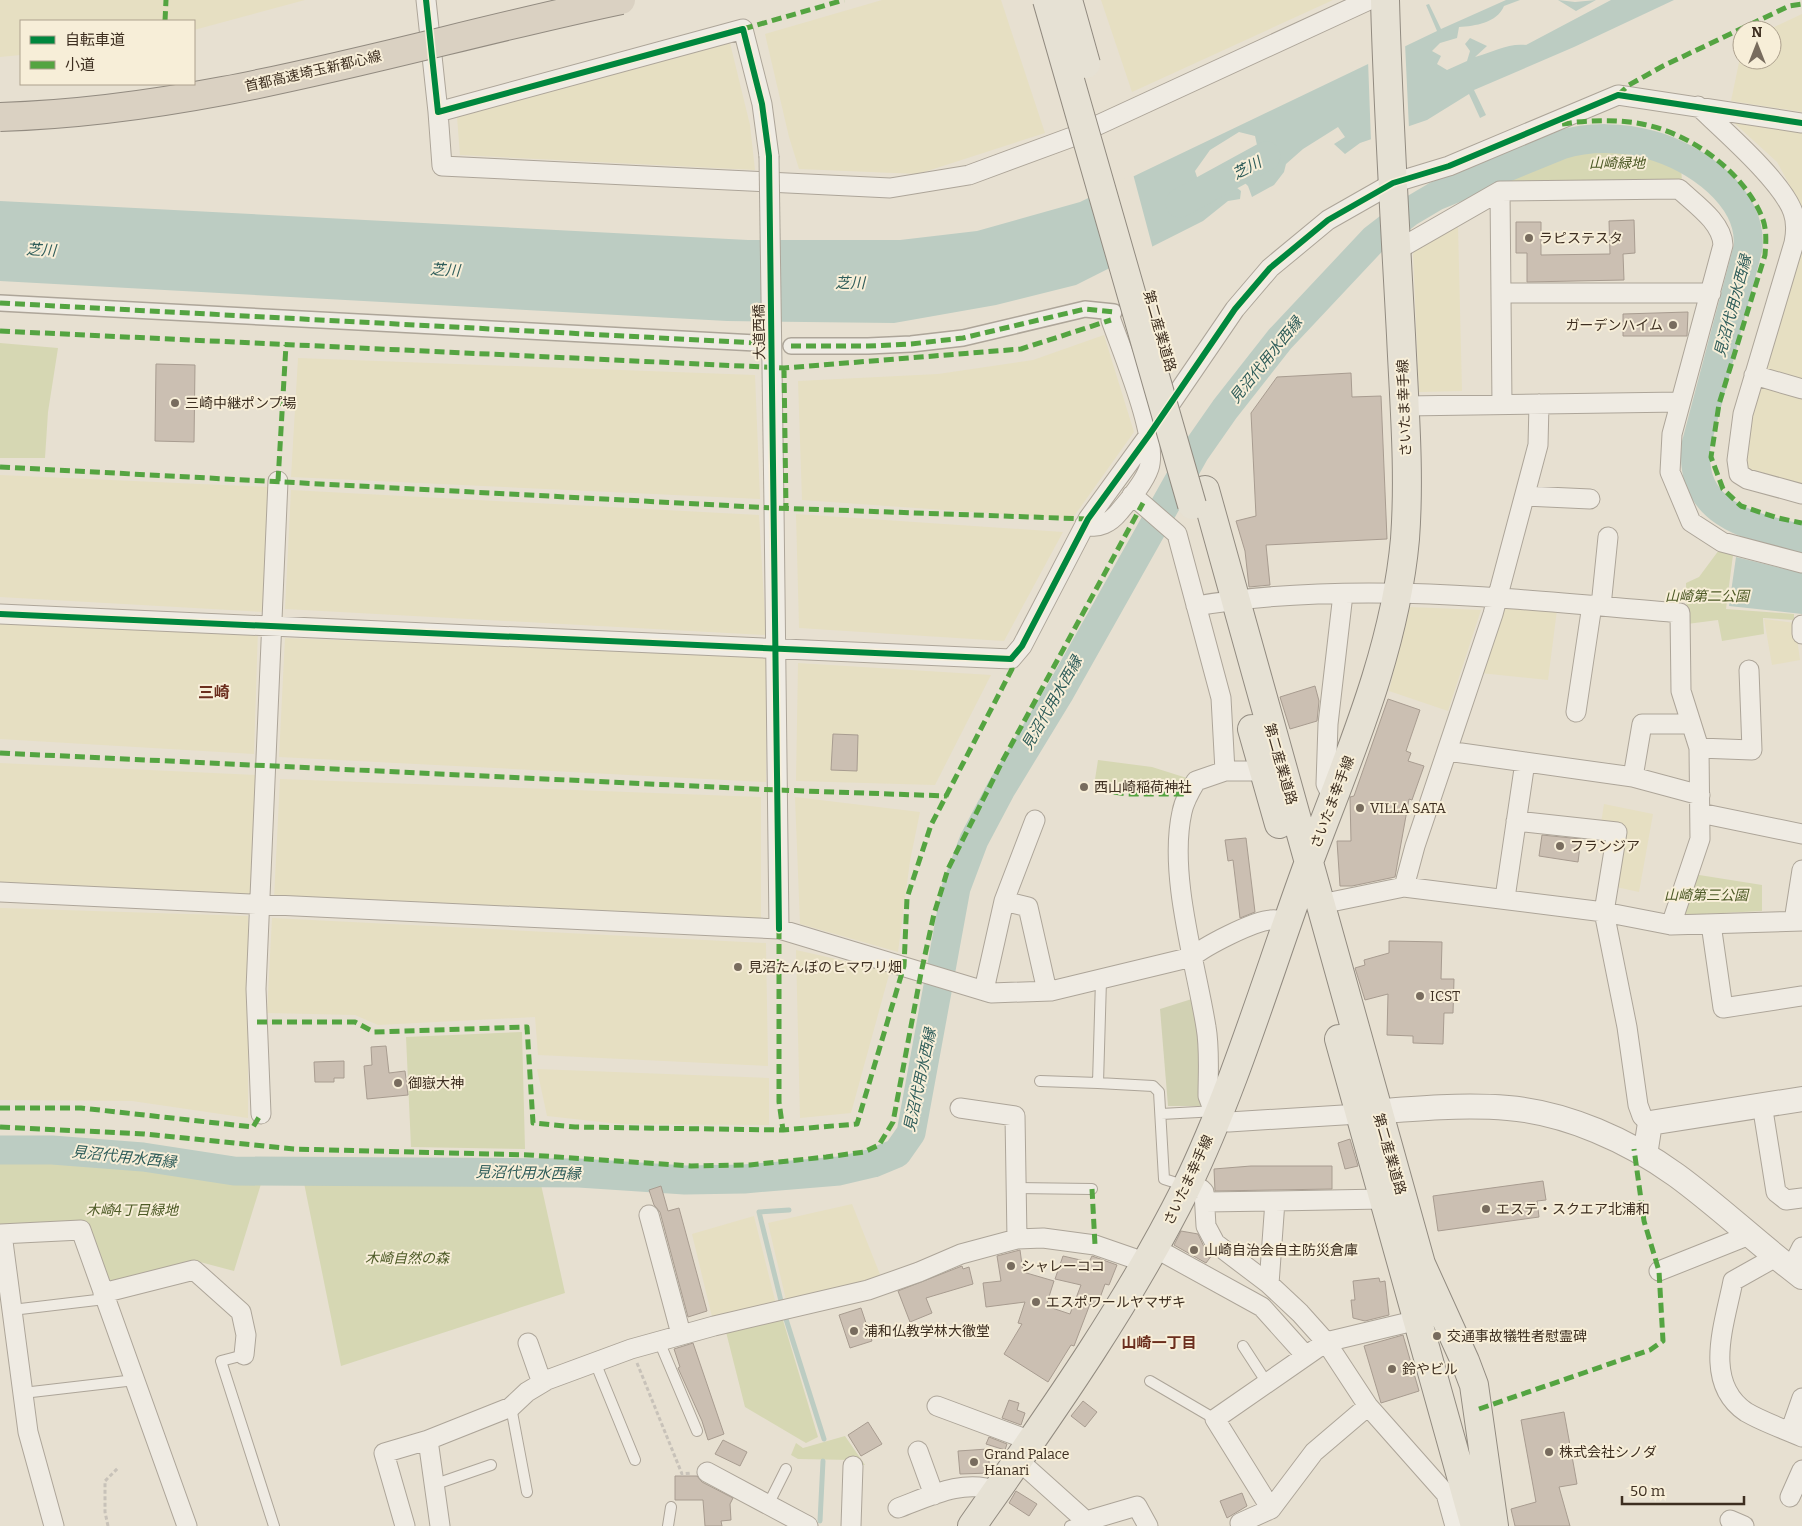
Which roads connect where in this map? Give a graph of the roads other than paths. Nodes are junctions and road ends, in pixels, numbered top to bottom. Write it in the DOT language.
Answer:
graph roads {
  1 [pos="426,0"];
  2 [pos="550,0"];
  3 [pos="621,0"];
  4 [pos="1048,0"];
  5 [pos="1068,0"];
  6 [pos="1380,3"];
  7 [pos="195,84"];
  8 [pos="1698,106"];
  9 [pos="438,112"];
  10 [pos="0,117"];
  11 [pos="1802,123"];
  12 [pos="1393,183"];
  13 [pos="1500,191"];
  14 [pos="1798,244"];
  15 [pos="1396,245"];
  16 [pos="1711,292"];
  17 [pos="1502,293"];
  18 [pos="0,303"];
  19 [pos="1113,316"];
  20 [pos="756,343"];
  21 [pos="791,346"];
  22 [pos="1754,376"];
  23 [pos="1802,389"];
  24 [pos="1680,402"];
  25 [pos="1539,404"];
  26 [pos="1502,405"];
  27 [pos="1405,406"];
  28 [pos="1149,435"];
  29 [pos="278,482"];
  30 [pos="1802,494"];
  31 [pos="1132,495"];
  32 [pos="1525,496"];
  33 [pos="1198,498"];
  34 [pos="1590,499"];
  35 [pos="1085,524"];
  36 [pos="1608,537"];
  37 [pos="1802,564"];
  38 [pos="1343,594"];
  39 [pos="1398,594"];
  40 [pos="1497,598"];
  41 [pos="1216,603"];
  42 [pos="1596,606"];
  43 [pos="0,614"];
  44 [pos="1802,625"];
  45 [pos="271,627"];
  46 [pos="1802,634"];
  47 [pos="776,647"];
  48 [pos="1749,670"];
  49 [pos="1576,712"];
  50 [pos="1691,724"];
  51 [pos="1699,748"];
  52 [pos="1447,751"];
  53 [pos="1525,762"];
  54 [pos="1225,770"];
  55 [pos="1263,771"];
  56 [pos="1633,777"];
  57 [pos="1333,798"];
  58 [pos="1700,804"];
  59 [pos="1035,820"];
  60 [pos="1516,821"];
  61 [pos="1802,834"];
  62 [pos="1309,862"];
  63 [pos="1802,870"];
  64 [pos="1404,887"];
  65 [pos="0,892"];
  66 [pos="1310,898"];
  67 [pos="1504,898"];
  68 [pos="1004,901"];
  69 [pos="259,904"];
  70 [pos="1604,912"];
  71 [pos="1798,921"];
  72 [pos="1286,923"];
  73 [pos="1712,924"];
  74 [pos="1671,925"];
  75 [pos="779,930"];
  76 [pos="1192,957"];
  77 [pos="1101,980"];
  78 [pos="984,990"];
  79 [pos="1047,991"];
  80 [pos="1802,996"];
  81 [pos="1040,1081"];
  82 [pos="1098,1083"];
  83 [pos="1802,1099"];
  84 [pos="1762,1104"];
  85 [pos="960,1108"];
  86 [pos="1369,1113"];
  87 [pos="261,1114"];
  88 [pos="1161,1114"];
  89 [pos="1217,1116"];
  90 [pos="1650,1123"];
  91 [pos="1645,1155"];
  92 [pos="1016,1188"];
  93 [pos="1092,1189"];
  94 [pos="1196,1194"];
  95 [pos="1802,1198"];
  96 [pos="1383,1199"];
  97 [pos="1275,1201"];
  98 [pos="649,1215"];
  99 [pos="1,1234"];
  100 [pos="1752,1234"];
  101 [pos="1017,1239"];
  102 [pos="1802,1247"];
  103 [pos="1151,1256"];
  104 [pos="1789,1268"];
  105 [pos="1659,1271"];
  106 [pos="1269,1284"];
  107 [pos="104,1296"];
  108 [pos="12,1310"];
  109 [pos="1418,1320"];
  110 [pos="681,1334"];
  111 [pos="659,1340"];
  112 [pos="1326,1342"];
  113 [pos="528,1343"];
  114 [pos="1243,1346"];
  115 [pos="244,1355"];
  116 [pos="1306,1356"];
  117 [pos="595,1362"];
  118 [pos="135,1380"];
  119 [pos="1150,1381"];
  120 [pos="542,1383"];
  121 [pos="1267,1383"];
  122 [pos="23,1393"];
  123 [pos="1802,1398"];
  124 [pos="937,1406"];
  125 [pos="1368,1406"];
  126 [pos="511,1408"];
  127 [pos="1215,1419"];
  128 [pos="697,1431"];
  129 [pos="1796,1434"];
  130 [pos="428,1440"];
  131 [pos="1024,1450"];
  132 [pos="918,1451"];
  133 [pos="635,1460"];
  134 [pos="491,1465"];
  135 [pos="853,1466"];
  136 [pos="786,1469"];
  137 [pos="1802,1470"];
  138 [pos="707,1472"];
  139 [pos="433,1485"];
  140 [pos="996,1491"];
  141 [pos="527,1492"];
  142 [pos="934,1494"];
  143 [pos="1790,1497"];
  144 [pos="768,1505"];
  145 [pos="671,1507"];
  146 [pos="898,1508"];
  147 [pos="1271,1509"];
  148 [pos="978,1522"];
  149 [pos="1081,1524"];
  150 [pos="54,1526"];
  151 [pos="187,1526"];
  152 [pos="274,1526"];
  153 [pos="405,1526"];
  154 [pos="440,1526"];
  155 [pos="668,1526"];
  156 [pos="808,1526"];
  157 [pos="851,1526"];
  158 [pos="1148,1526"];
  159 [pos="1241,1526"];
  160 [pos="1455,1526"];
  161 [pos="1475,1526"];
  162 [pos="1494,1526"];
  1 -- 9 [label="street"];
  2 -- 7 [label="highway, 首都高速埼玉新都心線"];
  3 -- 10 [label="highway, 首都高速埼玉新都心線, bridge"];
  4 -- 33 [label="main road, 第二産業道路, bridge"];
  5 -- 33 [label="main road, 第二産業道路, bridge"];
  6 -- 9 [label="street"];
  6 -- 12 [label="main road, さいたま幸手線"];
  8 -- 11 [label="street"];
  8 -- 12 [label="street"];
  8 -- 14 [label="street"];
  9 -- 47 [label="street, 大道西橋, bridge"];
  12 -- 15 [label="main road, さいたま幸手線"];
  12 -- 28 [label="street"];
  13 -- 15 [label="street"];
  13 -- 16 [label="street"];
  13 -- 17 [label="street"];
  14 -- 22 [label="street"];
  15 -- 27 [label="main road, さいたま幸手線"];
  16 -- 17 [label="street"];
  16 -- 24 [label="street"];
  17 -- 26 [label="street"];
  18 -- 20 [label="street"];
  19 -- 21 [label="street"];
  19 -- 28 [label="street"];
  22 -- 23 [label="street"];
  22 -- 30 [label="street"];
  24 -- 25 [label="street"];
  24 -- 37 [label="street"];
  25 -- 26 [label="street"];
  25 -- 32 [label="street"];
  26 -- 27 [label="street"];
  27 -- 39 [label="main road, さいたま幸手線"];
  28 -- 31 [label="street"];
  28 -- 35 [label="street"];
  29 -- 45 [label="street"];
  31 -- 35 [label="street"];
  31 -- 41 [label="street"];
  32 -- 34 [label="street"];
  32 -- 40 [label="street"];
  33 -- 41 [label="main road, 第二産業道路"];
  35 -- 47 [label="street"];
  36 -- 42 [label="street"];
  38 -- 39 [label="street"];
  38 -- 41 [label="street"];
  38 -- 57 [label="street"];
  39 -- 40 [label="street"];
  39 -- 57 [label="main road, さいたま幸手線"];
  40 -- 42 [label="street"];
  40 -- 52 [label="street"];
  41 -- 54 [label="street"];
  41 -- 55 [label="main road, 第二産業道路"];
  41 -- 62 [label="main road, 第二産業道路"];
  42 -- 49 [label="street"];
  42 -- 50 [label="street"];
  43 -- 45 [label="street"];
  44 -- 46 [label="street"];
  45 -- 47 [label="street"];
  45 -- 69 [label="street"];
  47 -- 75 [label="street, 大道西橋"];
  48 -- 51 [label="street"];
  50 -- 51 [label="street"];
  50 -- 56 [label="street"];
  51 -- 58 [label="street"];
  52 -- 53 [label="street"];
  52 -- 64 [label="street"];
  53 -- 56 [label="street"];
  53 -- 60 [label="street"];
  54 -- 55 [label="street"];
  54 -- 76 [label="street"];
  55 -- 66 [label="main road, 第二産業道路"];
  56 -- 58 [label="street"];
  57 -- 62 [label="main road, さいたま幸手線"];
  58 -- 61 [label="street"];
  58 -- 74 [label="street"];
  59 -- 68 [label="street"];
  60 -- 67 [label="street"];
  60 -- 70 [label="street"];
  62 -- 66 [label="main road, さいたま幸手線"];
  63 -- 71 [label="street"];
  64 -- 66 [label="street"];
  64 -- 67 [label="street"];
  65 -- 69 [label="street"];
  66 -- 72 [label="main road, さいたま幸手線"];
  66 -- 86 [label="main road, 第二産業道路"];
  67 -- 70 [label="street"];
  68 -- 78 [label="street"];
  68 -- 79 [label="street"];
  69 -- 75 [label="street"];
  69 -- 87 [label="street"];
  70 -- 74 [label="street"];
  70 -- 90 [label="street"];
  71 -- 73 [label="street"];
  72 -- 76 [label="street"];
  72 -- 89 [label="main road, さいたま幸手線"];
  73 -- 74 [label="street"];
  73 -- 80 [label="street"];
  75 -- 78 [label="street"];
  76 -- 77 [label="street"];
  76 -- 89 [label="street"];
  77 -- 79 [label="street"];
  77 -- 82 [label="lane"];
  78 -- 79 [label="street"];
  81 -- 82 [label="lane"];
  82 -- 88 [label="lane"];
  83 -- 84 [label="street"];
  84 -- 90 [label="street"];
  84 -- 95 [label="street"];
  85 -- 92 [label="street"];
  86 -- 89 [label="street"];
  86 -- 91 [label="street"];
  86 -- 96 [label="main road, 第二産業道路"];
  86 -- 162 [label="main road, 第二産業道路"];
  88 -- 89 [label="lane"];
  88 -- 94 [label="lane"];
  89 -- 94 [label="main road, さいたま幸手線"];
  90 -- 91 [label="street"];
  91 -- 100 [label="street"];
  92 -- 93 [label="lane"];
  92 -- 101 [label="street"];
  94 -- 97 [label="street"];
  94 -- 103 [label="main road, さいたま幸手線"];
  94 -- 106 [label="street"];
  96 -- 97 [label="street"];
  96 -- 109 [label="main road, 第二産業道路"];
  97 -- 106 [label="street"];
  98 -- 110 [label="street"];
  99 -- 107 [label="street"];
  99 -- 108 [label="street"];
  100 -- 104 [label="street"];
  100 -- 105 [label="street"];
  101 -- 103 [label="street"];
  101 -- 110 [label="street"];
  102 -- 104 [label="street"];
  103 -- 116 [label="street"];
  103 -- 131 [label="main road, さいたま幸手線"];
  104 -- 129 [label="street"];
  106 -- 112 [label="street"];
  107 -- 108 [label="lane"];
  107 -- 115 [label="street"];
  107 -- 118 [label="street"];
  108 -- 122 [label="street"];
  109 -- 112 [label="street"];
  109 -- 161 [label="main road, 第二産業道路"];
  110 -- 111 [label="street"];
  111 -- 117 [label="street"];
  111 -- 128 [label="lane"];
  112 -- 116 [label="street"];
  112 -- 125 [label="street"];
  113 -- 120 [label="street"];
  114 -- 121 [label="lane"];
  115 -- 152 [label="lane"];
  116 -- 121 [label="street"];
  117 -- 120 [label="street"];
  117 -- 133 [label="lane"];
  118 -- 122 [label="lane"];
  118 -- 151 [label="street"];
  119 -- 127 [label="lane"];
  120 -- 126 [label="street"];
  121 -- 127 [label="street"];
  122 -- 150 [label="street"];
  123 -- 129 [label="street"];
  124 -- 131 [label="street"];
  125 -- 147 [label="street"];
  125 -- 160 [label="street"];
  126 -- 130 [label="street"];
  126 -- 141 [label="lane"];
  127 -- 147 [label="street"];
  130 -- 139 [label="street"];
  130 -- 153 [label="street"];
  131 -- 140 [label="main road, さいたま幸手線"];
  131 -- 149 [label="street"];
  132 -- 142 [label="street"];
  134 -- 139 [label="lane"];
  135 -- 157 [label="street"];
  136 -- 144 [label="lane"];
  137 -- 143 [label="street"];
  138 -- 144 [label="street"];
  139 -- 154 [label="street"];
  140 -- 142 [label="street"];
  140 -- 148 [label="main road, さいたま幸手線"];
  142 -- 146 [label="street"];
  144 -- 156 [label="street"];
  145 -- 155 [label="lane"];
  147 -- 159 [label="street"];
  149 -- 158 [label="street"];
}
